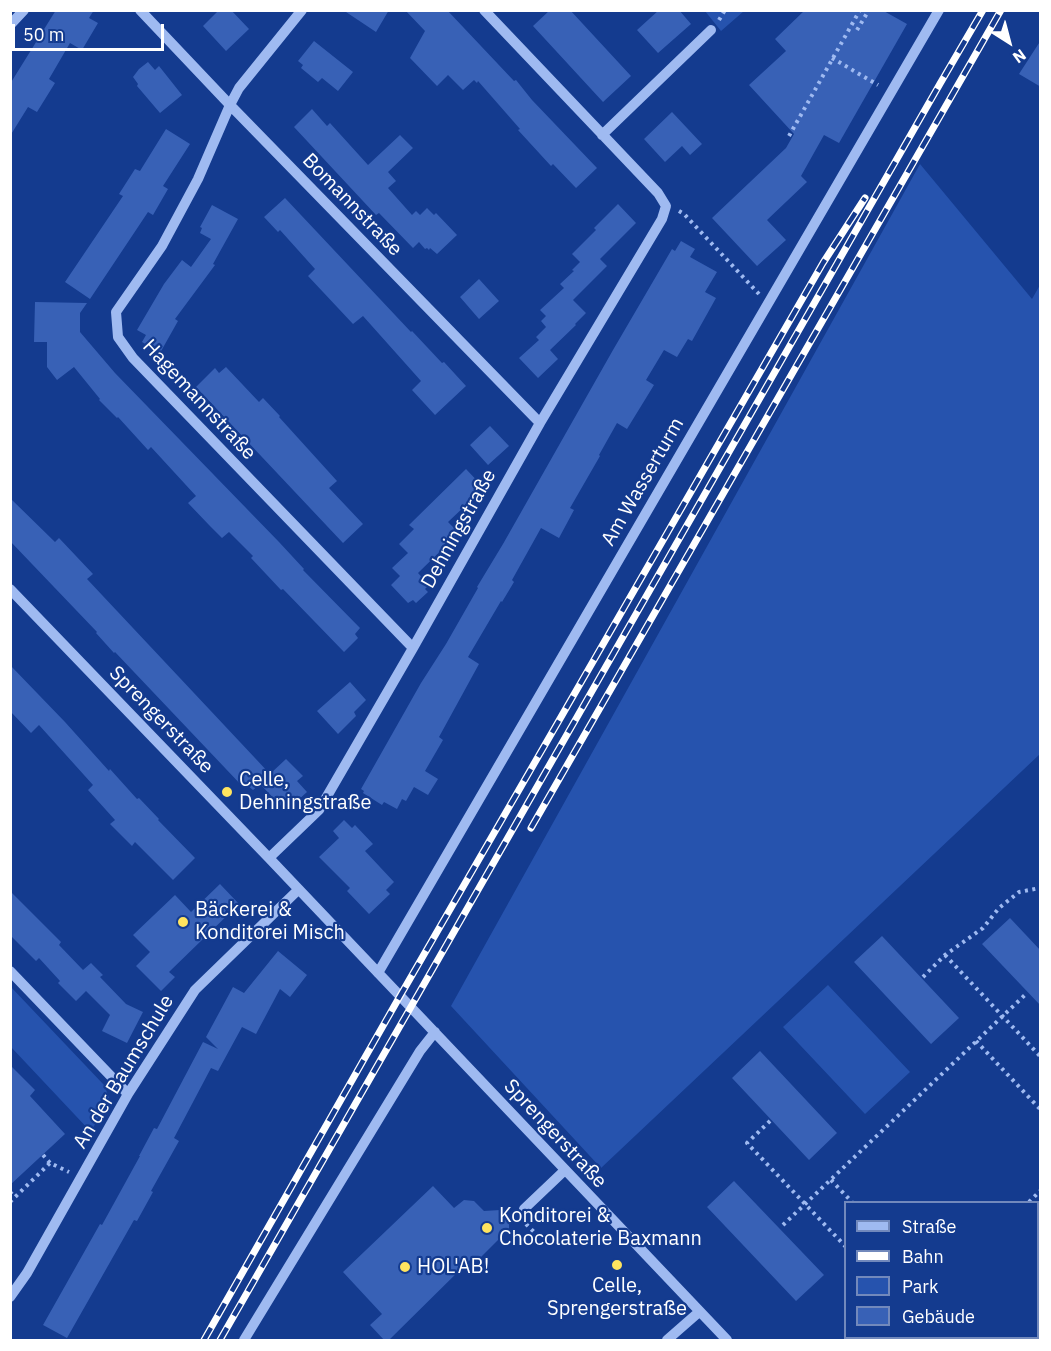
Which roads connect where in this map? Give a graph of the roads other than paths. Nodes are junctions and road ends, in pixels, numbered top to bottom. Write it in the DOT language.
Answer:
graph roads {
  1 [pos="24,10"];
  2 [pos="140,10"];
  3 [pos="302,10"];
  4 [pos="484,10"];
  5 [pos="939,10"];
  6 [pos="10,25"];
  7 [pos="711,30"];
  8 [pos="230,105"];
  9 [pos="602,135"];
  10 [pos="540,423"];
  11 [pos="10,589"];
  12 [pos="413,648"];
  13 [pos="269,858"];
  14 [pos="298,890"];
  15 [pos="10,971"];
  16 [pos="378,973"];
  17 [pos="435,1032"];
  18 [pos="128,1094"];
  19 [pos="565,1170"];
  20 [pos="524,1209"];
  21 [pos="10,1297"];
  22 [pos="699,1312"];
  23 [pos="244,1341"];
  24 [pos="667,1341"];
  25 [pos="726,1341"];
  1 -- 6 [label="street"];
  2 -- 8 [label="street, Bomannstraße"];
  3 -- 8 [label="street, Hagemannstraße"];
  4 -- 9 [label="street"];
  5 -- 16 [label="street, Am Wasserturm"];
  7 -- 9 [label="street"];
  8 -- 10 [label="street, Bomannstraße"];
  8 -- 12 [label="street, Hagemannstraße"];
  9 -- 10 [label="street, Dehningstraße"];
  10 -- 12 [label="street, Dehningstraße"];
  11 -- 13 [label="street, Sprengerstraße"];
  12 -- 13 [label="street, Dehningstraße"];
  13 -- 14 [label="street, Sprengerstraße"];
  14 -- 16 [label="street, Sprengerstraße"];
  14 -- 18 [label="street, An der Baumschule"];
  15 -- 18 [label="street"];
  16 -- 17 [label="street, Sprengerstraße"];
  17 -- 19 [label="street, Sprengerstraße"];
  17 -- 23 [label="street"];
  18 -- 21 [label="street, An der Baumschule"];
  19 -- 20 [label="street"];
  19 -- 22 [label="street, Sprengerstraße"];
  22 -- 24 [label="street"];
  22 -- 25 [label="street, Sprengerstraße"];
}
